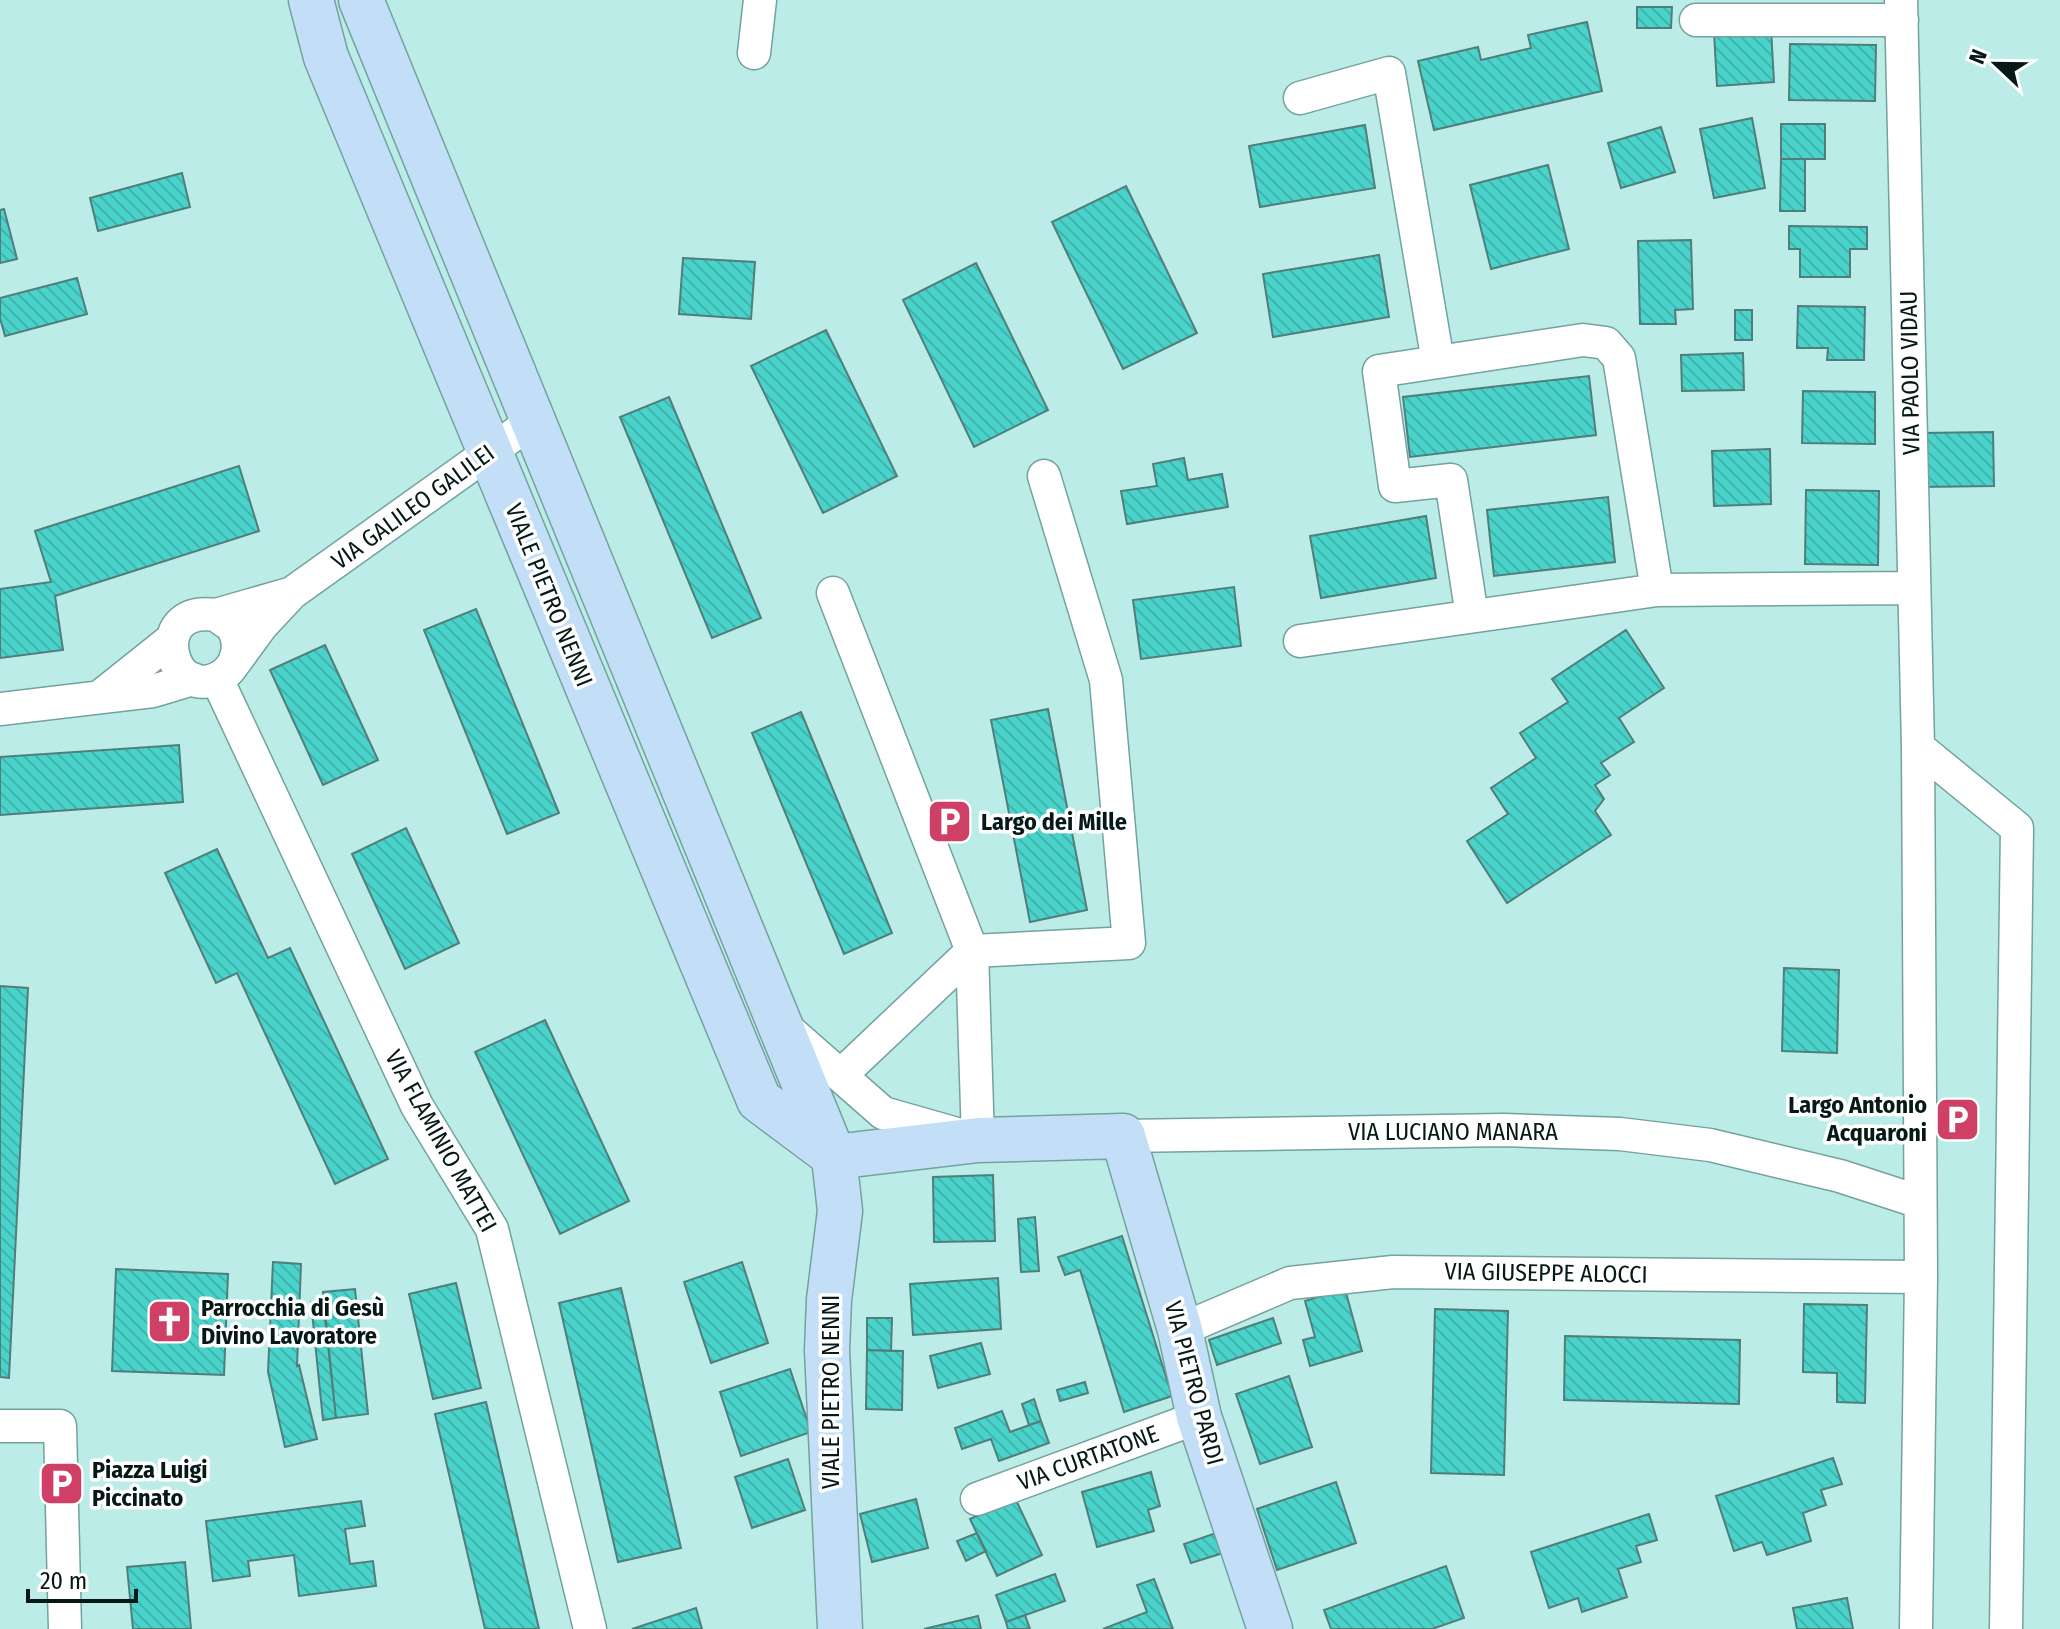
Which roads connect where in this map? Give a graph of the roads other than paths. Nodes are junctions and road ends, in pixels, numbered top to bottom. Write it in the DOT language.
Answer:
graph roads {
  1 [pos="311,0"];
  2 [pos="361,0"];
  3 [pos="760,0"];
  4 [pos="1902,10"];
  5 [pos="1696,20"];
  6 [pos="754,53"];
  7 [pos="1300,98"];
  8 [pos="1438,362"];
  9 [pos="533,421"];
  10 [pos="490,452"];
  11 [pos="1044,476"];
  12 [pos="1914,588"];
  13 [pos="1657,590"];
  14 [pos="292,593"];
  15 [pos="833,593"];
  16 [pos="216,615"];
  17 [pos="1472,616"];
  18 [pos="171,640"];
  19 [pos="1300,641"];
  20 [pos="215,673"];
  21 [pos="97,699"];
  22 [pos="0,709"];
  23 [pos="1918,747"];
  24 [pos="972,951"];
  25 [pos="778,1021"];
  26 [pos="841,1075"];
  27 [pos="1123,1136"];
  28 [pos="978,1140"];
  29 [pos="834,1157"];
  30 [pos="1920,1202"];
  31 [pos="1921,1277"];
  32 [pos="1180,1330"];
  33 [pos="1199,1417"];
  34 [pos="0,1426"];
  35 [pos="977,1499"];
  36 [pos="65,1629"];
  37 [pos="590,1629"];
  38 [pos="840,1629"];
  39 [pos="1270,1629"];
  40 [pos="1916,1629"];
  41 [pos="2006,1629"];
  1 -- 10 [label="street, VIALE PIETRO NENNI"];
  2 -- 9 [label="street, VIALE PIETRO NENNI"];
  3 -- 6 [label="street"];
  4 -- 5 [label="street"];
  4 -- 12 [label="street, VIA PAOLO VIDAU"];
  7 -- 8 [label="street"];
  8 -- 13 [label="street"];
  8 -- 17 [label="street"];
  9 -- 10 [label="street, VIA GALILEO GALILEI"];
  9 -- 25 [label="street, VIALE PIETRO NENNI"];
  10 -- 14 [label="street, VIA GALILEO GALILEI"];
  10 -- 29 [label="street, VIALE PIETRO NENNI"];
  11 -- 24 [label="street"];
  12 -- 13 [label="street"];
  12 -- 23 [label="street, VIA PAOLO VIDAU"];
  13 -- 17 [label="street"];
  14 -- 16 [label="street, VIA GALILEO GALILEI"];
  14 -- 20 [label="street, VIA GALILEO GALILEI"];
  15 -- 24 [label="street"];
  16 -- 18 [label="street, VIA GALILEO GALILEI"];
  16 -- 20 [label="street"];
  17 -- 19 [label="street"];
  18 -- 20 [label="street"];
  18 -- 21 [label="street"];
  20 -- 21 [label="street"];
  20 -- 37 [label="street, VIA FLAMINIO MATTEI"];
  21 -- 22 [label="street"];
  23 -- 30 [label="street"];
  23 -- 41 [label="street"];
  24 -- 26 [label="street"];
  24 -- 28 [label="street"];
  25 -- 26 [label="street"];
  25 -- 29 [label="street, VIALE PIETRO NENNI"];
  26 -- 28 [label="street"];
  27 -- 28 [label="street, VIA LUCIANO MANARA"];
  27 -- 30 [label="street, VIA LUCIANO MANARA"];
  27 -- 32 [label="street, VIA PIETRO PARDI"];
  28 -- 29 [label="street"];
  29 -- 38 [label="street, VIALE PIETRO NENNI"];
  30 -- 31 [label="street"];
  31 -- 32 [label="street, VIA GIUSEPPE ALOCCI"];
  31 -- 40 [label="street"];
  32 -- 33 [label="street, VIA PIETRO PARDI"];
  33 -- 35 [label="street, VIA CURTATONE"];
  33 -- 39 [label="street, VIA PIETRO PARDI"];
  34 -- 36 [label="street"];
}
